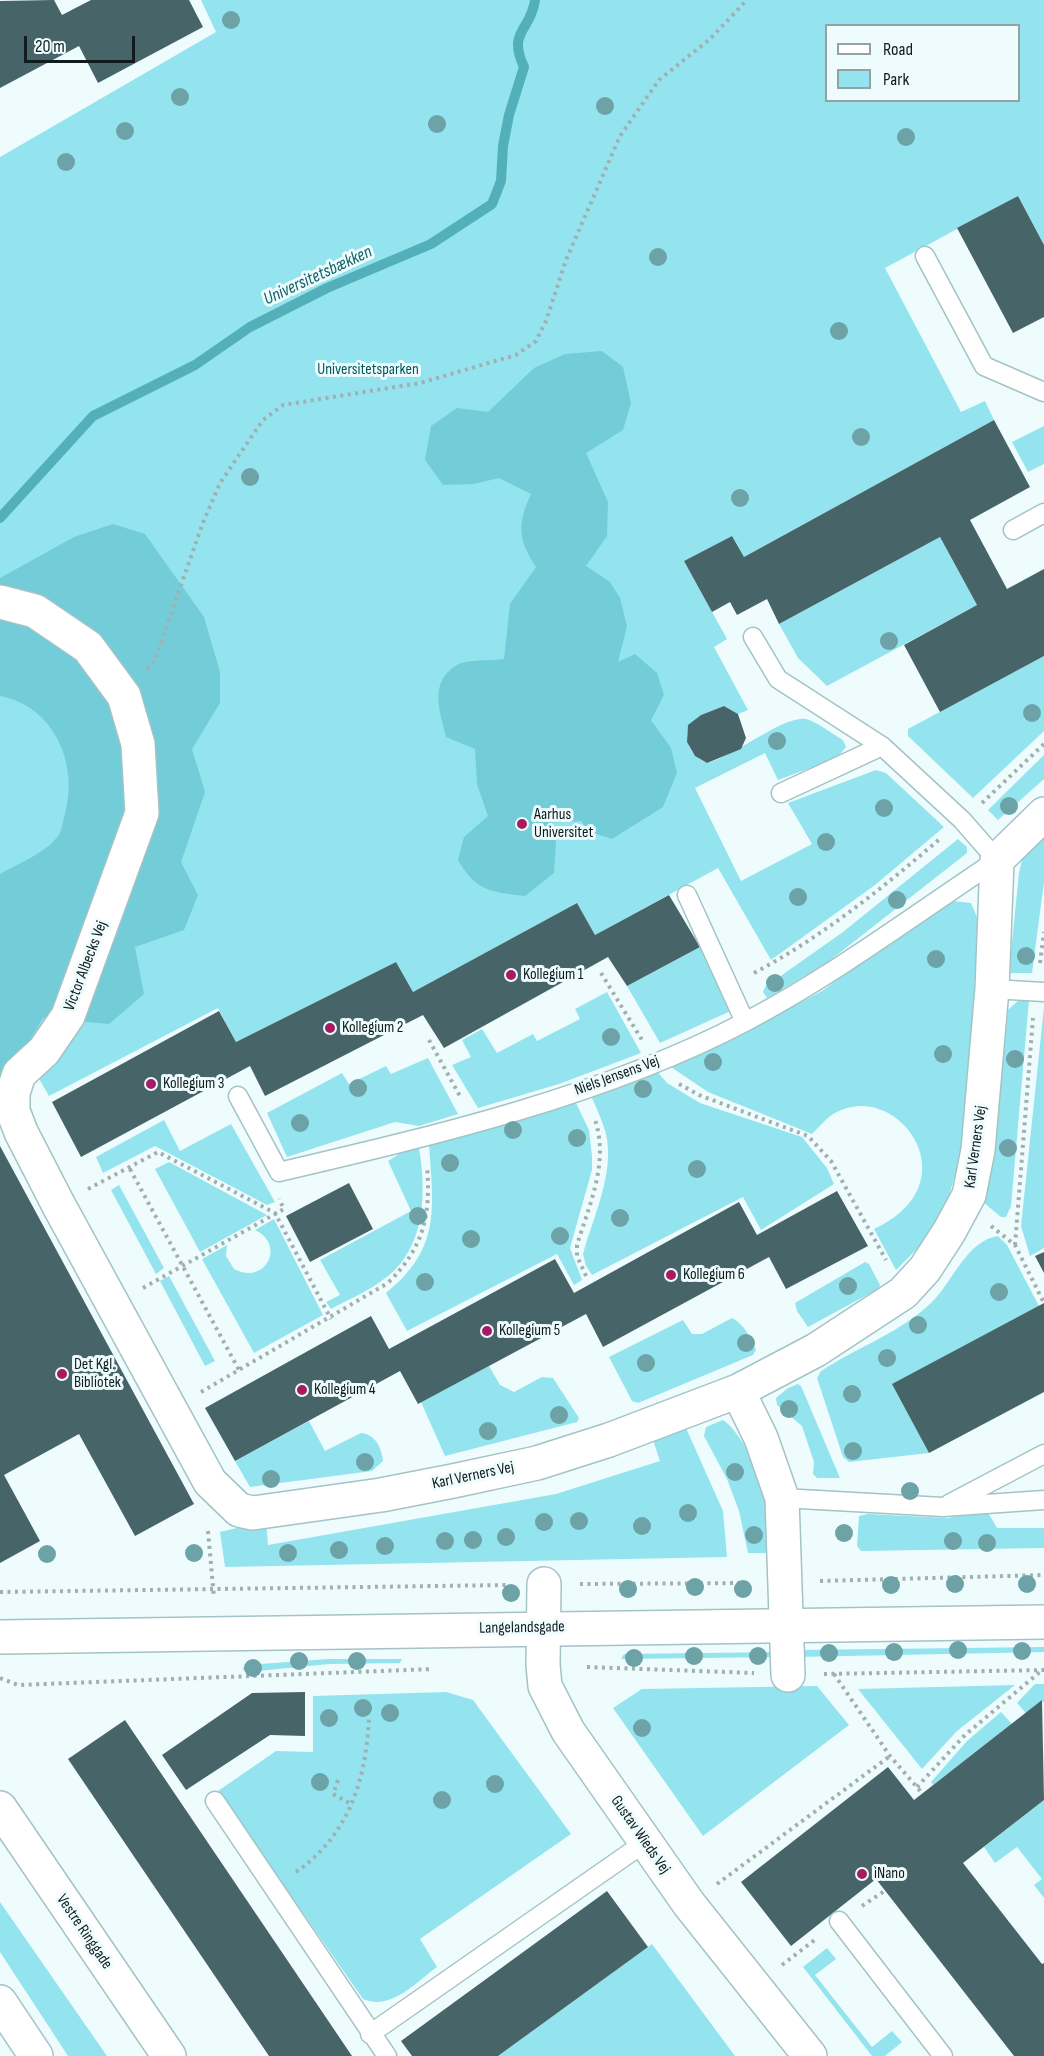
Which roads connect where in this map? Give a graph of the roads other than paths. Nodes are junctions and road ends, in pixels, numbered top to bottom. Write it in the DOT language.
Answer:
graph roads {
  1 [pos="925,255"];
  2 [pos="1044,392"];
  3 [pos="1044,513"];
  4 [pos="1014,530"];
  5 [pos="0,602"];
  6 [pos="753,637"];
  7 [pos="882,746"];
  8 [pos="781,793"];
  9 [pos="1044,814"];
  10 [pos="997,860"];
  11 [pos="687,895"];
  12 [pos="992,989"];
  13 [pos="1040,992"];
  14 [pos="745,1022"];
  15 [pos="238,1096"];
  16 [pos="738,1392"];
  17 [pos="1044,1454"];
  18 [pos="210,1482"];
  19 [pos="782,1498"];
  20 [pos="1044,1500"];
  21 [pos="943,1507"];
  22 [pos="544,1584"];
  23 [pos="1044,1622"];
  24 [pos="786,1626"];
  25 [pos="546,1628"];
  26 [pos="0,1637"];
  27 [pos="788,1675"];
  28 [pos="215,1801"];
  29 [pos="0,1808"];
  30 [pos="644,1843"];
  31 [pos="839,1922"];
  32 [pos="0,2002"];
  33 [pos="370,2034"];
  34 [pos="36,2056"];
  35 [pos="169,2056"];
  36 [pos="387,2056"];
  37 [pos="810,2056"];
  38 [pos="943,2056"];
  1 -- 2 [label="lane"];
  3 -- 4 [label="lane"];
  5 -- 18 [label="street, Victor Albecks Vej"];
  6 -- 7 [label="lane"];
  7 -- 8 [label="lane"];
  7 -- 10 [label="lane"];
  9 -- 10 [label="street"];
  10 -- 12 [label="street, Karl Verners Vej"];
  10 -- 14 [label="lane, Niels Jensens Vej"];
  11 -- 14 [label="lane"];
  12 -- 13 [label="lane"];
  12 -- 16 [label="street, Karl Verners Vej"];
  14 -- 15 [label="lane, Niels Jensens Vej"];
  16 -- 18 [label="street, Karl Verners Vej"];
  16 -- 19 [label="street"];
  17 -- 21 [label="lane"];
  19 -- 21 [label="lane"];
  19 -- 24 [label="street"];
  20 -- 21 [label="lane"];
  22 -- 25 [label="street, Gustav Wieds Vej"];
  23 -- 24 [label="street, Langelandsgade"];
  24 -- 25 [label="street, Langelandsgade"];
  24 -- 27 [label="street"];
  25 -- 26 [label="street, Langelandsgade"];
  25 -- 30 [label="street, Gustav Wieds Vej"];
  28 -- 33 [label="lane"];
  29 -- 35 [label="street, Vestre Ringgade"];
  30 -- 33 [label="lane"];
  30 -- 37 [label="street, Gustav Wieds Vej"];
  31 -- 38 [label="lane"];
  32 -- 34 [label="street"];
  33 -- 36 [label="lane"];
}
